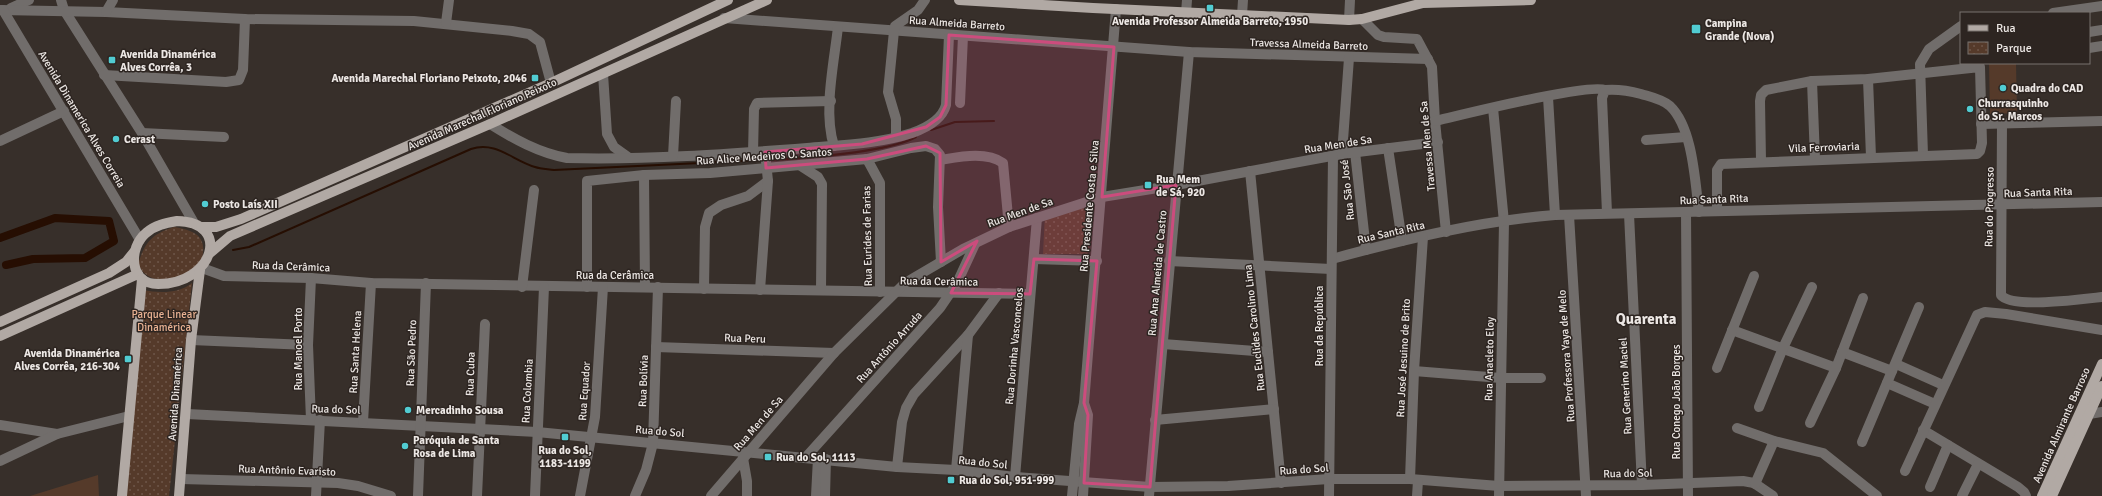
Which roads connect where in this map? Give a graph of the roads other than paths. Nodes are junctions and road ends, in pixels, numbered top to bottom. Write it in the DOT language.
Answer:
graph roads {
  1 [pos="29,0"];
  2 [pos="61,0"];
  3 [pos="114,0"];
  4 [pos="449,0"];
  5 [pos="728,0"];
  6 [pos="767,0"];
  7 [pos="925,0"];
  8 [pos="959,0"];
  9 [pos="1187,0"];
  10 [pos="1243,0"];
  11 [pos="1350,0"];
  12 [pos="1488,0"];
  13 [pos="1531,0"];
  14 [pos="984,1"];
  15 [pos="2102,6"];
  16 [pos="1116,9"];
  17 [pos="1,10"];
  18 [pos="64,10"];
  19 [pos="106,12"];
  20 [pos="1186,12"];
  21 [pos="2060,12"];
  22 [pos="1242,16"];
  23 [pos="723,18"];
  24 [pos="245,19"];
  25 [pos="1362,19"];
  26 [pos="1349,20"];
  27 [pos="446,23"];
  28 [pos="838,27"];
  29 [pos="1960,27"];
  30 [pos="2102,30"];
  31 [pos="894,31"];
  32 [pos="2090,32"];
  33 [pos="949,35"];
  34 [pos="963,36"];
  35 [pos="2102,46"];
  36 [pos="1114,47"];
  37 [pos="2090,48"];
  38 [pos="1189,52"];
  39 [pos="1349,58"];
  40 [pos="1428,59"];
  41 [pos="1979,65"];
  42 [pos="1920,73"];
  43 [pos="603,74"];
  44 [pos="104,75"];
  45 [pos="1868,79"];
  46 [pos="1812,81"];
  47 [pos="551,83"];
  48 [pos="1607,90"];
  49 [pos="1548,97"];
  50 [pos="676,101"];
  51 [pos="830,101"];
  52 [pos="960,103"];
  53 [pos="1493,108"];
  54 [pos="64,111"];
  55 [pos="1435,121"];
  56 [pos="2102,121"];
  57 [pos="2002,123"];
  58 [pos="490,124"];
  59 [pos="1981,124"];
  60 [pos="142,134"];
  61 [pos="224,137"];
  62 [pos="896,137"];
  63 [pos="1686,137"];
  64 [pos="1646,140"];
  65 [pos="0,141"];
  66 [pos="1438,142"];
  67 [pos="834,146"];
  68 [pos="1388,148"];
  69 [pos="1355,152"];
  70 [pos="753,153"];
  71 [pos="1337,155"];
  72 [pos="673,156"];
  73 [pos="939,156"];
  74 [pos="1923,156"];
  75 [pos="628,157"];
  76 [pos="1871,157"];
  77 [pos="867,159"];
  78 [pos="1815,159"];
  79 [pos="765,160"];
  80 [pos="1761,161"];
  81 [pos="802,166"];
  82 [pos="1250,171"];
  83 [pos="644,175"];
  84 [pos="768,181"];
  85 [pos="1176,185"];
  86 [pos="534,190"];
  87 [pos="1102,197"];
  88 [pos="2102,202"];
  89 [pos="2002,206"];
  90 [pos="1717,211"];
  91 [pos="1686,212"];
  92 [pos="1699,212"];
  93 [pos="1607,213"];
  94 [pos="1629,214"];
  95 [pos="1555,215"];
  96 [pos="1569,215"];
  97 [pos="1037,218"];
  98 [pos="1504,222"];
  99 [pos="198,225"];
  100 [pos="1009,227"];
  101 [pos="1446,232"];
  102 [pos="1423,237"];
  103 [pos="140,240"];
  104 [pos="1402,241"];
  105 [pos="975,244"];
  106 [pos="1366,250"];
  107 [pos="134,252"];
  108 [pos="210,253"];
  109 [pos="1034,259"];
  110 [pos="1332,259"];
  111 [pos="1097,261"];
  112 [pos="1169,261"];
  113 [pos="941,262"];
  114 [pos="1260,267"];
  115 [pos="201,269"];
  116 [pos="1331,270"];
  117 [pos="140,276"];
  118 [pos="1754,276"];
  119 [pos="311,278"];
  120 [pos="371,283"];
  121 [pos="426,283"];
  122 [pos="522,287"];
  123 [pos="544,287"];
  124 [pos="587,287"];
  125 [pos="603,287"];
  126 [pos="645,287"];
  127 [pos="658,287"];
  128 [pos="1812,287"];
  129 [pos="704,288"];
  130 [pos="760,290"];
  131 [pos="821,290"];
  132 [pos="880,292"];
  133 [pos="895,293"];
  134 [pos="951,293"];
  135 [pos="999,293"];
  136 [pos="1030,294"];
  137 [pos="2102,297"];
  138 [pos="1863,298"];
  139 [pos="2008,300"];
  140 [pos="1919,307"];
  141 [pos="2006,314"];
  142 [pos="0,322"];
  143 [pos="484,324"];
  144 [pos="1732,330"];
  145 [pos="2102,330"];
  146 [pos="968,335"];
  147 [pos="0,336"];
  148 [pos="191,340"];
  149 [pos="1162,344"];
  150 [pos="308,345"];
  151 [pos="656,347"];
  152 [pos="1783,348"];
  153 [pos="834,352"];
  154 [pos="1268,352"];
  155 [pos="1842,352"];
  156 [pos="2102,364"];
  157 [pos="1894,367"];
  158 [pos="1717,368"];
  159 [pos="1836,368"];
  160 [pos="1414,371"];
  161 [pos="1501,378"];
  162 [pos="1541,378"];
  163 [pos="1887,383"];
  164 [pos="1943,385"];
  165 [pos="2102,386"];
  166 [pos="1084,404"];
  167 [pos="1935,404"];
  168 [pos="1759,407"];
  169 [pos="1274,409"];
  170 [pos="2085,412"];
  171 [pos="2102,412"];
  172 [pos="187,414"];
  173 [pos="129,416"];
  174 [pos="316,420"];
  175 [pos="1155,420"];
  176 [pos="363,422"];
  177 [pos="1810,423"];
  178 [pos="0,425"];
  179 [pos="420,425"];
  180 [pos="480,428"];
  181 [pos="1737,428"];
  182 [pos="1923,430"];
  183 [pos="537,432"];
  184 [pos="57,434"];
  185 [pos="592,437"];
  186 [pos="1774,441"];
  187 [pos="1862,442"];
  188 [pos="653,443"];
  189 [pos="1948,445"];
  190 [pos="746,455"];
  191 [pos="806,457"];
  192 [pos="822,459"];
  193 [pos="0,461"];
  194 [pos="1978,464"];
  195 [pos="897,467"];
  196 [pos="956,470"];
  197 [pos="1905,471"];
  198 [pos="1015,477"];
  199 [pos="181,478"];
  200 [pos="1329,479"];
  201 [pos="1414,480"];
  202 [pos="316,481"];
  203 [pos="1073,482"];
  204 [pos="1084,483"];
  205 [pos="1281,483"];
  206 [pos="1688,483"];
  207 [pos="1755,484"];
  208 [pos="1586,485"];
  209 [pos="1642,485"];
  210 [pos="1930,487"];
  211 [pos="1499,491"];
  212 [pos="1149,492"];
  213 [pos="122,496"];
  214 [pos="179,496"];
  215 [pos="316,496"];
  216 [pos="391,496"];
  217 [pos="418,496"];
  218 [pos="477,496"];
  219 [pos="535,496"];
  220 [pos="580,496"];
  221 [pos="635,496"];
  222 [pos="711,496"];
  223 [pos="747,496"];
  224 [pos="816,496"];
  225 [pos="825,496"];
  226 [pos="1072,496"];
  227 [pos="1083,496"];
  228 [pos="1328,496"];
  229 [pos="1417,496"];
  230 [pos="1586,496"];
  231 [pos="1688,496"];
  232 [pos="1774,496"];
  233 [pos="1877,496"];
  234 [pos="1962,496"];
  235 [pos="2026,496"];
  236 [pos="2042,496"];
  237 [pos="2052,496"];
  1 -- 17 [label="street"];
  2 -- 18 [label="street"];
  3 -- 19 [label="street"];
  4 -- 27 [label="street"];
  5 -- 47 [label="main road, Avenida Marechal Floriano Peixoto"];
  6 -- 23 [label="main road, Avenida Marechal Floriano Peixoto"];
  7 -- 31 [label="street"];
  8 -- 14 [label="main road"];
  9 -- 20 [label="street"];
  10 -- 22 [label="street"];
  11 -- 26 [label="street"];
  12 -- 13 [label="main road"];
  12 -- 25 [label="main road"];
  14 -- 16 [label="main road"];
  15 -- 21 [label="street"];
  16 -- 20 [label="main road"];
  16 -- 36 [label="street, Rua Presidente Costa e Silva"];
  17 -- 18 [label="street"];
  17 -- 54 [label="street, Avenida Dinamerica Alves Correia"];
  18 -- 19 [label="street"];
  18 -- 44 [label="street"];
  19 -- 24 [label="street"];
  20 -- 22 [label="main road"];
  22 -- 26 [label="main road"];
  23 -- 28 [label="street, Rua Almeida Barreto"];
  23 -- 43 [label="main road, Avenida Marechal Floriano Peixoto"];
  24 -- 27 [label="street"];
  24 -- 44 [label="street"];
  25 -- 26 [label="main road"];
  25 -- 40 [label="street, Travessa Men de Sa"];
  27 -- 47 [label="street"];
  28 -- 31 [label="street, Rua Almeida Barreto"];
  28 -- 51 [label="street"];
  29 -- 42 [label="street"];
  30 -- 32 [label="street"];
  31 -- 33 [label="street, Rua Almeida Barreto"];
  31 -- 62 [label="street"];
  33 -- 34 [label="street, Rua Almeida Barreto"];
  33 -- 62 [label="street, Rua Alice Medeiros O. Santos"];
  34 -- 36 [label="street, Rua Almeida Barreto"];
  34 -- 52 [label="street"];
  35 -- 37 [label="street"];
  36 -- 38 [label="street, Rua Almeida Barreto"];
  36 -- 87 [label="street, Rua Presidente Costa e Silva"];
  38 -- 39 [label="street, Travessa Almeida Barreto"];
  38 -- 85 [label="street, Rua Ana Almeida de Castro"];
  39 -- 40 [label="street, Travessa Almeida Barreto"];
  39 -- 71 [label="street, Rua da República"];
  40 -- 55 [label="street, Travessa Men de Sa"];
  41 -- 42 [label="street"];
  41 -- 59 [label="street"];
  42 -- 45 [label="street"];
  42 -- 74 [label="street"];
  43 -- 58 [label="main road, Avenida Marechal Floriano Peixoto"];
  43 -- 75 [label="street"];
  44 -- 60 [label="street"];
  45 -- 46 [label="street"];
  45 -- 76 [label="street"];
  46 -- 78 [label="street"];
  46 -- 80 [label="street"];
  47 -- 99 [label="main road, Avenida Marechal Floriano Peixoto"];
  48 -- 49 [label="street"];
  48 -- 63 [label="street"];
  48 -- 93 [label="street"];
  49 -- 53 [label="street"];
  49 -- 95 [label="street"];
  50 -- 72 [label="street"];
  51 -- 67 [label="street"];
  51 -- 70 [label="street"];
  53 -- 55 [label="street"];
  53 -- 98 [label="street, Rua Anacleto Eloy"];
  54 -- 65 [label="street"];
  54 -- 103 [label="street, Avenida Dinamerica Alves Correia"];
  55 -- 66 [label="street, Travessa Men de Sa"];
  56 -- 57 [label="street"];
  57 -- 59 [label="street"];
  57 -- 89 [label="street, Rua do Progresso"];
  58 -- 75 [label="street, Rua Alice Medeiros O. Santos"];
  58 -- 108 [label="main road, Avenida Marechal Floriano Peixoto"];
  59 -- 74 [label="street, Vila Ferroviaria"];
  60 -- 61 [label="street"];
  60 -- 99 [label="street"];
  62 -- 67 [label="street, Rua Alice Medeiros O. Santos"];
  63 -- 64 [label="street"];
  63 -- 92 [label="street"];
  66 -- 68 [label="street, Rua Men de Sa"];
  66 -- 101 [label="street, Travessa Men de Sa"];
  67 -- 79 [label="street, Rua Alice Medeiros O. Santos"];
  68 -- 69 [label="street, Rua Men de Sa"];
  68 -- 104 [label="street"];
  69 -- 71 [label="street, Rua Men de Sa"];
  69 -- 106 [label="street, Rua São José"];
  70 -- 72 [label="street, Rua Alice Medeiros O. Santos"];
  70 -- 79 [label="street, Rua Alice Medeiros O. Santos"];
  71 -- 82 [label="street, Rua Men de Sa"];
  71 -- 110 [label="street, Rua da República"];
  72 -- 75 [label="street, Rua Alice Medeiros O. Santos"];
  73 -- 77 [label="street, Rua Alice Medeiros O. Santos"];
  73 -- 100 [label="street"];
  73 -- 113 [label="street"];
  74 -- 76 [label="street, Vila Ferroviaria"];
  76 -- 78 [label="street, Vila Ferroviaria"];
  77 -- 81 [label="street, Rua Alice Medeiros O. Santos"];
  77 -- 132 [label="street, Rua Eurides de Farias"];
  78 -- 80 [label="street, Vila Ferroviaria"];
  79 -- 81 [label="street, Rua Alice Medeiros O. Santos"];
  79 -- 83 [label="street, Rua Alice Medeiros O. Santos"];
  79 -- 84 [label="street"];
  80 -- 90 [label="street, Vila Ferroviaria"];
  81 -- 131 [label="street"];
  82 -- 85 [label="street, Rua Men de Sa"];
  82 -- 114 [label="street, Rua Euclides Carolino Lima"];
  83 -- 124 [label="street, Rua Alice Medeiros O. Santos"];
  83 -- 126 [label="street"];
  84 -- 129 [label="street"];
  84 -- 130 [label="street"];
  85 -- 87 [label="street, Rua Men de Sa"];
  85 -- 112 [label="street, Rua Ana Almeida de Castro"];
  86 -- 122 [label="street"];
  87 -- 97 [label="street, Rua Men de Sa"];
  87 -- 111 [label="street, Rua Presidente Costa e Silva"];
  88 -- 89 [label="street, Rua Santa Rita"];
  89 -- 90 [label="street, Rua Santa Rita"];
  89 -- 139 [label="street, Rua do Progresso"];
  90 -- 92 [label="street, Rua Santa Rita"];
  91 -- 92 [label="street, Rua Santa Rita"];
  91 -- 94 [label="street, Rua Santa Rita"];
  91 -- 206 [label="street, Rua Conego João Borges"];
  93 -- 94 [label="street, Rua Santa Rita"];
  93 -- 96 [label="street, Rua Santa Rita"];
  94 -- 209 [label="street, Rua Generino Maciel"];
  95 -- 96 [label="street, Rua Santa Rita"];
  95 -- 98 [label="street, Rua Santa Rita"];
  96 -- 208 [label="street, Rua Professora Yaya de Melo"];
  97 -- 100 [label="street, Rua Men de Sa"];
  97 -- 109 [label="street, Rua Dorinha Vasconcelos"];
  98 -- 101 [label="street, Rua Santa Rita"];
  98 -- 161 [label="street, Rua Anacleto Eloy"];
  99 -- 103 [label="main road"];
  99 -- 108 [label="main road"];
  100 -- 105 [label="street, Rua Men de Sa"];
  101 -- 102 [label="street, Rua Santa Rita"];
  102 -- 104 [label="street, Rua Santa Rita"];
  102 -- 160 [label="street, Rua José Jesuino de Brito"];
  103 -- 107 [label="main road"];
  104 -- 106 [label="street, Rua Santa Rita"];
  105 -- 113 [label="street, Rua Men de Sa"];
  105 -- 134 [label="street, Rua Antônio Arruda"];
  106 -- 110 [label="street, Rua Santa Rita"];
  107 -- 117 [label="main road"];
  107 -- 142 [label="main road"];
  108 -- 115 [label="main road"];
  109 -- 111 [label="street"];
  109 -- 136 [label="street, Rua Dorinha Vasconcelos"];
  110 -- 116 [label="street, Rua da República"];
  111 -- 166 [label="street, Rua Presidente Costa e Silva"];
  112 -- 114 [label="street"];
  112 -- 149 [label="street, Rua Ana Almeida de Castro"];
  113 -- 133 [label="street, Rua Men de Sa"];
  114 -- 116 [label="street"];
  114 -- 154 [label="street, Rua Euclides Carolino Lima"];
  115 -- 117 [label="main road"];
  115 -- 119 [label="street, Rua da Cerâmica"];
  115 -- 148 [label="main road, Avenida Dinamérica"];
  116 -- 200 [label="street, Rua da República"];
  117 -- 147 [label="main road"];
  117 -- 173 [label="main road"];
  118 -- 144 [label="street"];
  119 -- 120 [label="street, Rua da Cerâmica"];
  119 -- 150 [label="street, Rua Manoel Porto"];
  120 -- 121 [label="street, Rua da Cerâmica"];
  120 -- 176 [label="street, Rua Santa Helena"];
  121 -- 122 [label="street, Rua da Cerâmica"];
  121 -- 179 [label="street, Rua São Pedro"];
  122 -- 123 [label="street, Rua da Cerâmica"];
  123 -- 124 [label="street, Rua da Cerâmica"];
  123 -- 183 [label="street, Rua Colombia"];
  124 -- 125 [label="street, Rua da Cerâmica"];
  125 -- 126 [label="street, Rua da Cerâmica"];
  125 -- 185 [label="street, Rua Equador"];
  126 -- 127 [label="street, Rua da Cerâmica"];
  127 -- 129 [label="street, Rua da Cerâmica"];
  127 -- 151 [label="street, Rua Bolívia"];
  128 -- 152 [label="street"];
  129 -- 130 [label="street, Rua da Cerâmica"];
  130 -- 131 [label="street, Rua da Cerâmica"];
  131 -- 132 [label="street, Rua da Cerâmica"];
  132 -- 133 [label="street, Rua da Cerâmica"];
  133 -- 134 [label="street, Rua da Cerâmica"];
  133 -- 153 [label="street, Rua Men de Sa"];
  134 -- 135 [label="street, Rua da Cerâmica"];
  134 -- 191 [label="street, Rua Antônio Arruda"];
  135 -- 136 [label="street, Rua da Cerâmica"];
  135 -- 146 [label="street"];
  136 -- 198 [label="street, Rua Dorinha Vasconcelos"];
  137 -- 139 [label="street"];
  138 -- 155 [label="street"];
  139 -- 141 [label="street"];
  140 -- 157 [label="street"];
  141 -- 145 [label="street"];
  141 -- 164 [label="street"];
  143 -- 180 [label="street, Rua Cuba"];
  144 -- 152 [label="street"];
  144 -- 158 [label="street"];
  146 -- 195 [label="street"];
  146 -- 196 [label="street"];
  148 -- 150 [label="street"];
  148 -- 172 [label="main road, Avenida Dinamérica"];
  149 -- 154 [label="street"];
  149 -- 175 [label="street, Rua Ana Almeida de Castro"];
  150 -- 174 [label="street, Rua Manoel Porto"];
  151 -- 153 [label="street, Rua Peru"];
  151 -- 188 [label="street, Rua Bolívia"];
  152 -- 159 [label="street"];
  152 -- 168 [label="street"];
  153 -- 190 [label="street, Rua Men de Sa"];
  154 -- 169 [label="street, Rua Euclides Carolino Lima"];
  155 -- 157 [label="street"];
  155 -- 159 [label="street"];
  156 -- 170 [label="main road, Avenida Almirante Barroso"];
  157 -- 163 [label="street"];
  157 -- 164 [label="street"];
  159 -- 177 [label="street"];
  160 -- 161 [label="street"];
  160 -- 201 [label="street, Rua José Jesuino de Brito"];
  161 -- 162 [label="street"];
  161 -- 211 [label="street, Rua Anacleto Eloy"];
  163 -- 167 [label="street"];
  163 -- 187 [label="street"];
  164 -- 167 [label="street"];
  165 -- 170 [label="main road"];
  166 -- 203 [label="street, Rua Presidente Costa e Silva"];
  166 -- 204 [label="street, Rua Presidente Costa e Silva"];
  167 -- 182 [label="street"];
  169 -- 175 [label="street"];
  169 -- 205 [label="street, Rua Euclides Carolino Lima"];
  170 -- 171 [label="street"];
  170 -- 236 [label="main road, Avenida Almirante Barroso"];
  170 -- 237 [label="main road"];
  172 -- 174 [label="street, Rua do Sol"];
  172 -- 199 [label="main road, Avenida Dinamérica"];
  173 -- 184 [label="street"];
  173 -- 213 [label="main road"];
  174 -- 176 [label="street, Rua do Sol"];
  174 -- 202 [label="street, Rua Manoel Porto"];
  175 -- 212 [label="street, Rua Ana Almeida de Castro"];
  176 -- 179 [label="street, Rua do Sol"];
  178 -- 184 [label="street"];
  179 -- 180 [label="street, Rua do Sol"];
  179 -- 217 [label="street, Rua São Pedro"];
  180 -- 183 [label="street, Rua do Sol"];
  180 -- 218 [label="street, Rua Cuba"];
  181 -- 186 [label="street"];
  182 -- 189 [label="street"];
  182 -- 197 [label="street"];
  183 -- 185 [label="street, Rua do Sol"];
  183 -- 219 [label="street, Rua Colombia"];
  184 -- 193 [label="street"];
  185 -- 188 [label="street, Rua do Sol"];
  185 -- 220 [label="street, Rua Equador"];
  186 -- 207 [label="street"];
  186 -- 233 [label="street"];
  188 -- 190 [label="street, Rua do Sol"];
  188 -- 221 [label="street, Rua Bolívia"];
  189 -- 194 [label="street"];
  189 -- 210 [label="street"];
  190 -- 191 [label="street, Rua do Sol"];
  190 -- 222 [label="street, Rua Men de Sa"];
  190 -- 223 [label="street"];
  191 -- 192 [label="street, Rua do Sol"];
  192 -- 195 [label="street, Rua do Sol"];
  192 -- 224 [label="street"];
  192 -- 225 [label="street"];
  194 -- 234 [label="street"];
  194 -- 235 [label="street"];
  195 -- 196 [label="street, Rua do Sol"];
  196 -- 198 [label="street, Rua do Sol"];
  198 -- 203 [label="street, Rua do Sol"];
  199 -- 202 [label="street, Rua Antônio Evaristo"];
  199 -- 214 [label="main road, Avenida Dinamérica"];
  200 -- 201 [label="street, Rua do Sol"];
  200 -- 205 [label="street, Rua do Sol"];
  200 -- 228 [label="street, Rua da República"];
  201 -- 211 [label="street, Rua do Sol"];
  201 -- 229 [label="street, Rua José Jesuino de Brito"];
  202 -- 215 [label="street, Rua Manoel Porto"];
  202 -- 216 [label="street, Rua Antônio Evaristo"];
  203 -- 204 [label="street, Rua do Sol"];
  203 -- 226 [label="street, Rua Presidente Costa e Silva"];
  204 -- 212 [label="street, Rua do Sol"];
  204 -- 227 [label="street, Rua Presidente Costa e Silva"];
  205 -- 212 [label="street, Rua do Sol"];
  206 -- 207 [label="street, Rua do Sol"];
  206 -- 209 [label="street, Rua do Sol"];
  206 -- 231 [label="street, Rua Conego João Borges"];
  207 -- 232 [label="street, Rua do Sol"];
  208 -- 209 [label="street, Rua do Sol"];
  208 -- 211 [label="street, Rua do Sol"];
  208 -- 230 [label="street, Rua Professora Yaya de Melo"];
}
